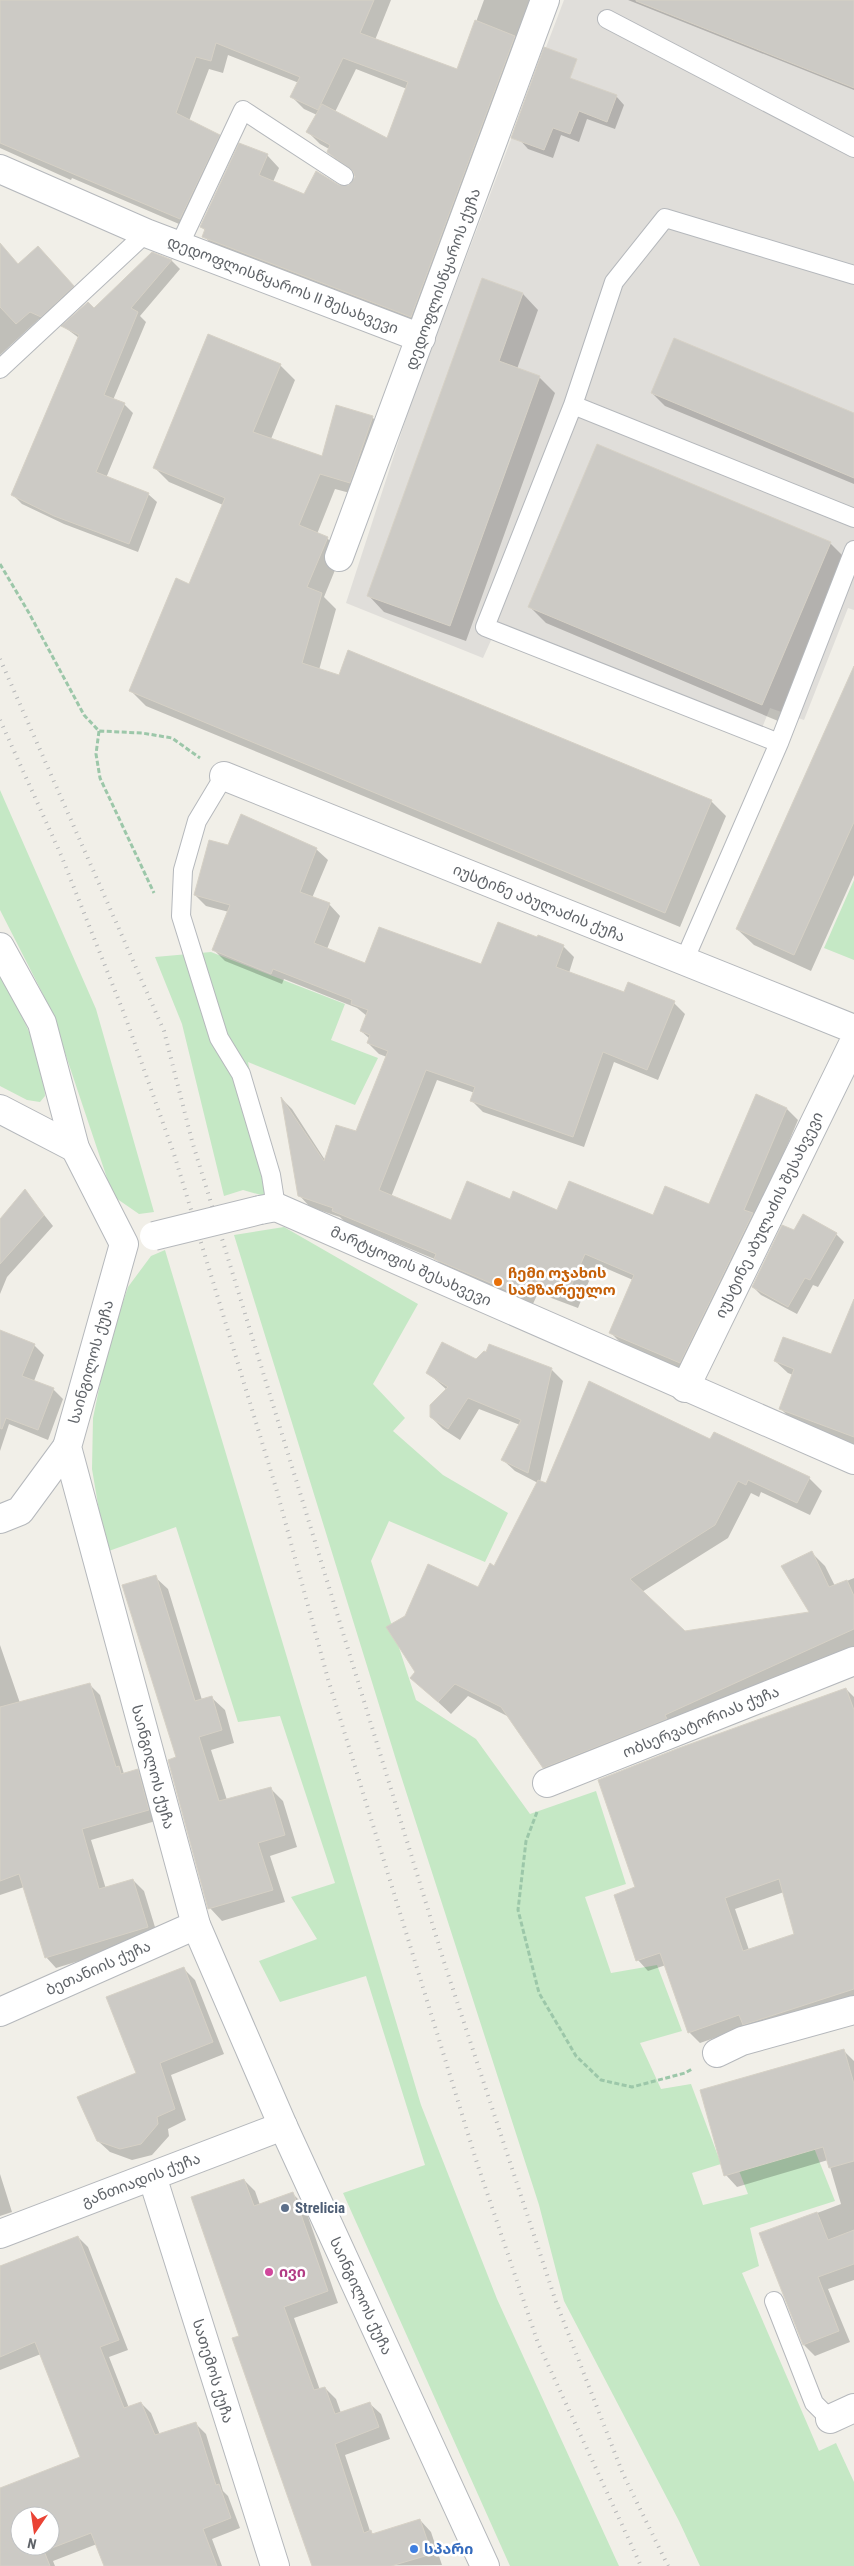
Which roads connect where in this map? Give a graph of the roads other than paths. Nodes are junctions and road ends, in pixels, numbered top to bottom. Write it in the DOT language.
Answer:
graph roads {
  1 [pos="540,1"];
  2 [pos="607,19"];
  3 [pos="854,148"];
  4 [pos="0,169"];
  5 [pos="344,176"];
  6 [pos="146,233"];
  7 [pos="179,246"];
  8 [pos="854,275"];
  9 [pos="421,338"];
  10 [pos="0,368"];
  11 [pos="573,405"];
  12 [pos="854,518"];
  13 [pos="854,550"];
  14 [pos="339,557"];
  15 [pos="779,743"];
  16 [pos="224,776"];
  17 [pos="0,947"];
  18 [pos="684,961"];
  19 [pos="854,1029"];
  20 [pos="854,1042"];
  21 [pos="0,1110"];
  22 [pos="75,1148"];
  23 [pos="268,1208"];
  24 [pos="124,1244"];
  25 [pos="685,1388"];
  26 [pos="67,1447"];
  27 [pos="854,1460"];
  28 [pos="0,1519"];
  29 [pos="854,1661"];
  30 [pos="547,1783"];
  31 [pos="196,1925"];
  32 [pos="854,2010"];
  33 [pos="0,2012"];
  34 [pos="717,2053"];
  35 [pos="283,2126"];
  36 [pos="152,2176"];
  37 [pos="0,2234"];
  38 [pos="774,2301"];
  39 [pos="854,2408"];
  40 [pos="830,2419"];
  41 [pos="275,2566"];
  42 [pos="485,2566"];
  1 -- 9 [label="street, დედოფლისწყაროს ქუჩა"];
  2 -- 3 [label="lane"];
  4 -- 6 [label="street, დედოფლისწყაროს II შესახვევი"];
  5 -- 7 [label="lane"];
  6 -- 7 [label="street, დედოფლისწყაროს II შესახვევი"];
  6 -- 10 [label="lane"];
  7 -- 9 [label="street, დედოფლისწყაროს II შესახვევი"];
  8 -- 11 [label="lane"];
  9 -- 14 [label="street, დედოფლისწყაროს ქუჩა"];
  11 -- 12 [label="lane"];
  11 -- 15 [label="lane"];
  13 -- 15 [label="lane"];
  15 -- 18 [label="lane"];
  16 -- 18 [label="street, იუსტინე აბულაძის ქუჩა"];
  16 -- 23 [label="lane"];
  17 -- 22 [label="street"];
  18 -- 19 [label="street, იუსტინე აბულაძის ქუჩა"];
  20 -- 25 [label="street, იუსტინე აბულაძის შესახვევი"];
  21 -- 22 [label="street"];
  22 -- 24 [label="street"];
  23 -- 24 [label="street, bridge"];
  23 -- 25 [label="street, მარტყოფის შესახვევი"];
  24 -- 26 [label="street, საინგილოს ქუჩა"];
  25 -- 27 [label="street, მარტყოფის შესახვევი"];
  26 -- 28 [label="street"];
  26 -- 31 [label="street, საინგილოს ქუჩა"];
  29 -- 30 [label="street, ობსერვატორიას ქუჩა"];
  31 -- 33 [label="street, ბეთანიის ქუჩა"];
  31 -- 35 [label="street, საინგილოს ქუჩა"];
  32 -- 34 [label="street"];
  35 -- 36 [label="street, განთიადის ქუჩა"];
  35 -- 42 [label="street, საინგილოს ქუჩა"];
  36 -- 37 [label="street, განთიადის ქუჩა"];
  36 -- 41 [label="street, სათემოს ქუჩა"];
  38 -- 40 [label="lane"];
  39 -- 40 [label="street"];
}
